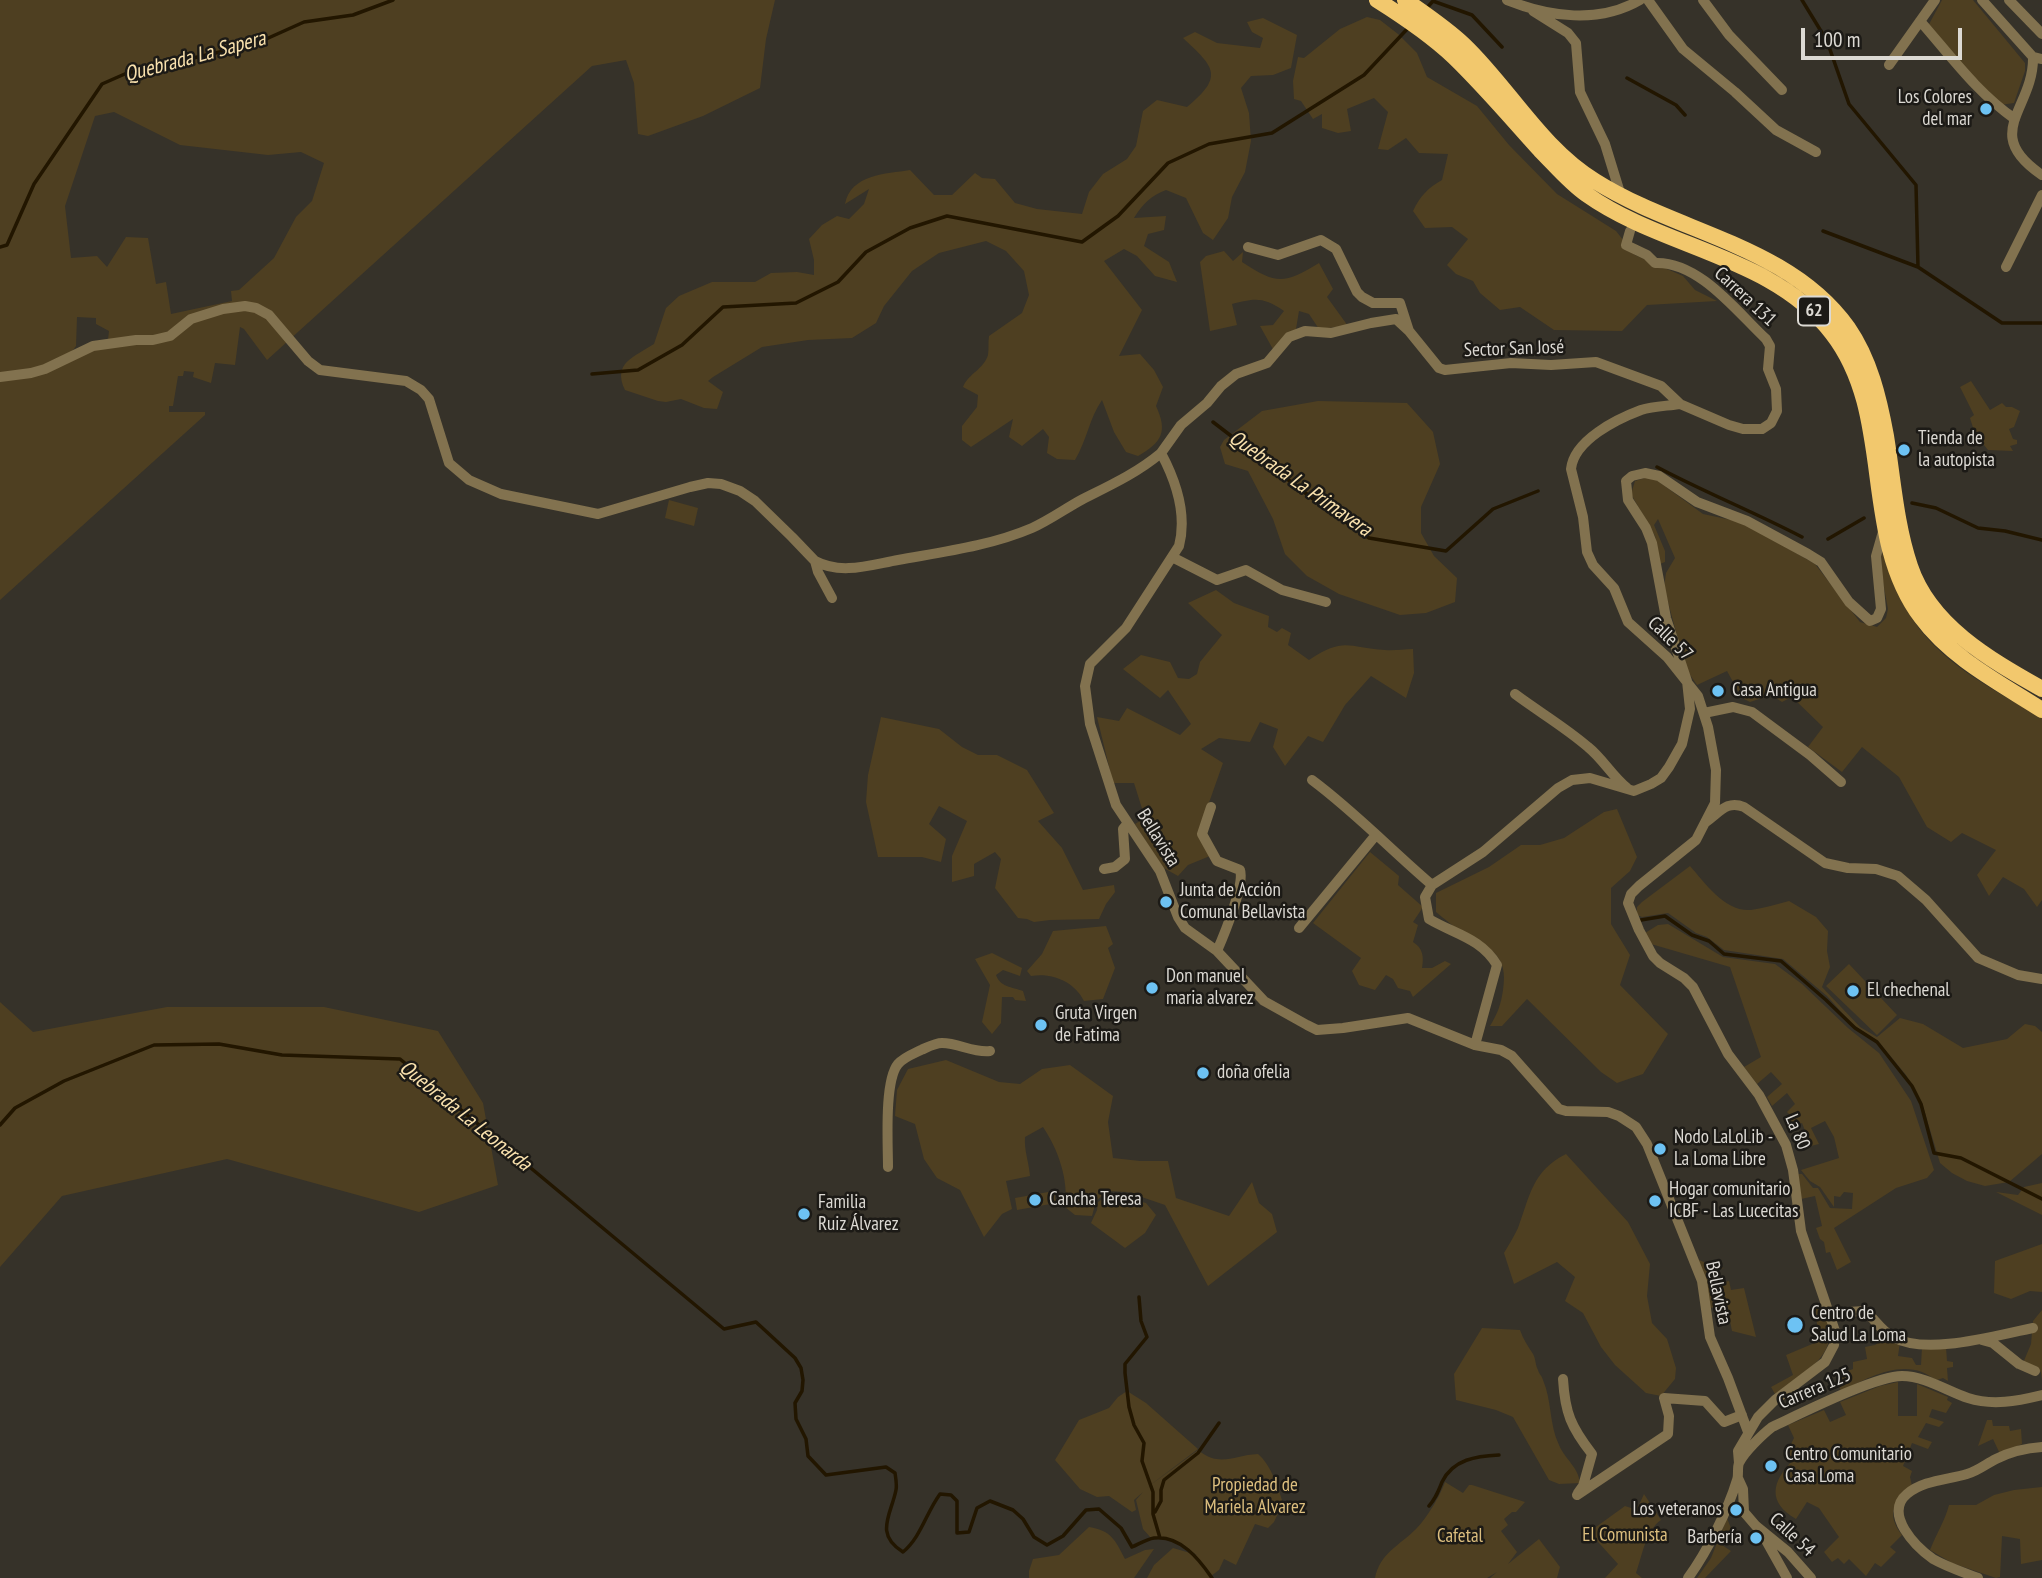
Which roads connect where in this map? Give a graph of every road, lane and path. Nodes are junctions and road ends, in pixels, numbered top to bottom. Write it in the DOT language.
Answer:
graph roads {
  1 [pos="1405,0"];
  2 [pos="1640,0"];
  3 [pos="1648,0"];
  4 [pos="1703,0"];
  5 [pos="1935,0"];
  6 [pos="1982,0"];
  7 [pos="1513,1"];
  8 [pos="1382,3"];
  9 [pos="2011,3"];
  10 [pos="1533,11"];
  11 [pos="2000,20"];
  12 [pos="1920,21"];
  13 [pos="1433,29"];
  14 [pos="2042,34"];
  15 [pos="2038,58"];
  16 [pos="1889,65"];
  17 [pos="1782,90"];
  18 [pos="2015,119"];
  19 [pos="1816,152"];
  20 [pos="2042,175"];
  21 [pos="2042,195"];
  22 [pos="1621,196"];
  23 [pos="1630,231"];
  24 [pos="1248,247"];
  25 [pos="2006,267"];
  26 [pos="1409,331"];
  27 [pos="0,377"];
  28 [pos="1680,404"];
  29 [pos="1161,453"];
  30 [pos="1885,525"];
  31 [pos="1172,557"];
  32 [pos="815,561"];
  33 [pos="832,598"];
  34 [pos="1326,602"];
  35 [pos="1688,681"];
  36 [pos="2042,689"];
  37 [pos="1515,694"];
  38 [pos="2042,710"];
  39 [pos="1704,713"];
  40 [pos="1312,780"];
  41 [pos="1841,782"];
  42 [pos="1629,790"];
  43 [pos="1211,807"];
  44 [pos="1706,822"];
  45 [pos="1128,823"];
  46 [pos="1375,836"];
  47 [pos="1104,869"];
  48 [pos="1432,885"];
  49 [pos="1299,929"];
  50 [pos="1217,951"];
  51 [pos="2042,979"];
  52 [pos="1475,1045"];
  53 [pos="990,1051"];
  54 [pos="888,1167"];
  55 [pos="1830,1313"];
  56 [pos="2033,1328"];
  57 [pos="1982,1340"];
  58 [pos="2035,1371"];
  59 [pos="1563,1379"];
  60 [pos="2042,1395"];
  61 [pos="1742,1415"];
  62 [pos="1748,1432"];
  63 [pos="2042,1447"];
  64 [pos="1739,1463"];
  65 [pos="1738,1478"];
  66 [pos="1761,1529"];
  67 [pos="1688,1578"];
  68 [pos="1787,1578"];
  69 [pos="1811,1578"];
  70 [pos="1978,1578"];
  1 -- 13 [label="highway, 62"];
  2 -- 10 [label="street"];
  3 -- 19 [label="street"];
  4 -- 17 [label="street"];
  5 -- 12 [label="street"];
  6 -- 11 [label="street"];
  7 -- 10 [label="street"];
  8 -- 13 [label="highway, 62"];
  9 -- 11 [label="street"];
  9 -- 14 [label="street"];
  10 -- 22 [label="street"];
  11 -- 15 [label="street"];
  12 -- 16 [label="street"];
  12 -- 18 [label="street"];
  13 -- 22 [label="highway, 62"];
  13 -- 30 [label="highway, 62"];
  15 -- 18 [label="street"];
  18 -- 20 [label="street"];
  21 -- 25 [label="street"];
  22 -- 36 [label="highway, 62"];
  23 -- 28 [label="street, Carrera 131"];
  24 -- 26 [label="street"];
  26 -- 28 [label="street, Sector San José"];
  26 -- 29 [label="street"];
  27 -- 32 [label="street"];
  28 -- 35 [label="street, Calle 57"];
  29 -- 31 [label="street, Bellavista"];
  29 -- 32 [label="street"];
  30 -- 35 [label="street"];
  30 -- 38 [label="highway, 62"];
  31 -- 34 [label="street"];
  31 -- 45 [label="street, Bellavista"];
  32 -- 33 [label="street"];
  35 -- 39 [label="street, Calle 57"];
  35 -- 42 [label="street"];
  37 -- 42 [label="street"];
  39 -- 41 [label="street"];
  39 -- 44 [label="street, Calle 57"];
  40 -- 46 [label="street"];
  42 -- 48 [label="street"];
  43 -- 50 [label="street"];
  44 -- 51 [label="street"];
  44 -- 55 [label="street, La 80"];
  45 -- 47 [label="street"];
  45 -- 50 [label="street, Bellavista"];
  46 -- 48 [label="street"];
  46 -- 49 [label="street"];
  48 -- 52 [label="street"];
  50 -- 52 [label="street, Bellavista"];
  52 -- 61 [label="street, Bellavista"];
  53 -- 54 [label="street"];
  55 -- 57 [label="street"];
  55 -- 62 [label="street, La 80"];
  56 -- 57 [label="street"];
  57 -- 58 [label="street"];
  59 -- 61 [label="street"];
  60 -- 64 [label="street, Carrera 125"];
  61 -- 62 [label="street, Bellavista"];
  62 -- 64 [label="street"];
  63 -- 70 [label="street"];
  64 -- 65 [label="street"];
  65 -- 66 [label="street, Calle 54"];
  65 -- 67 [label="street"];
  66 -- 68 [label="street"];
  66 -- 69 [label="street, Calle 54"];
}
